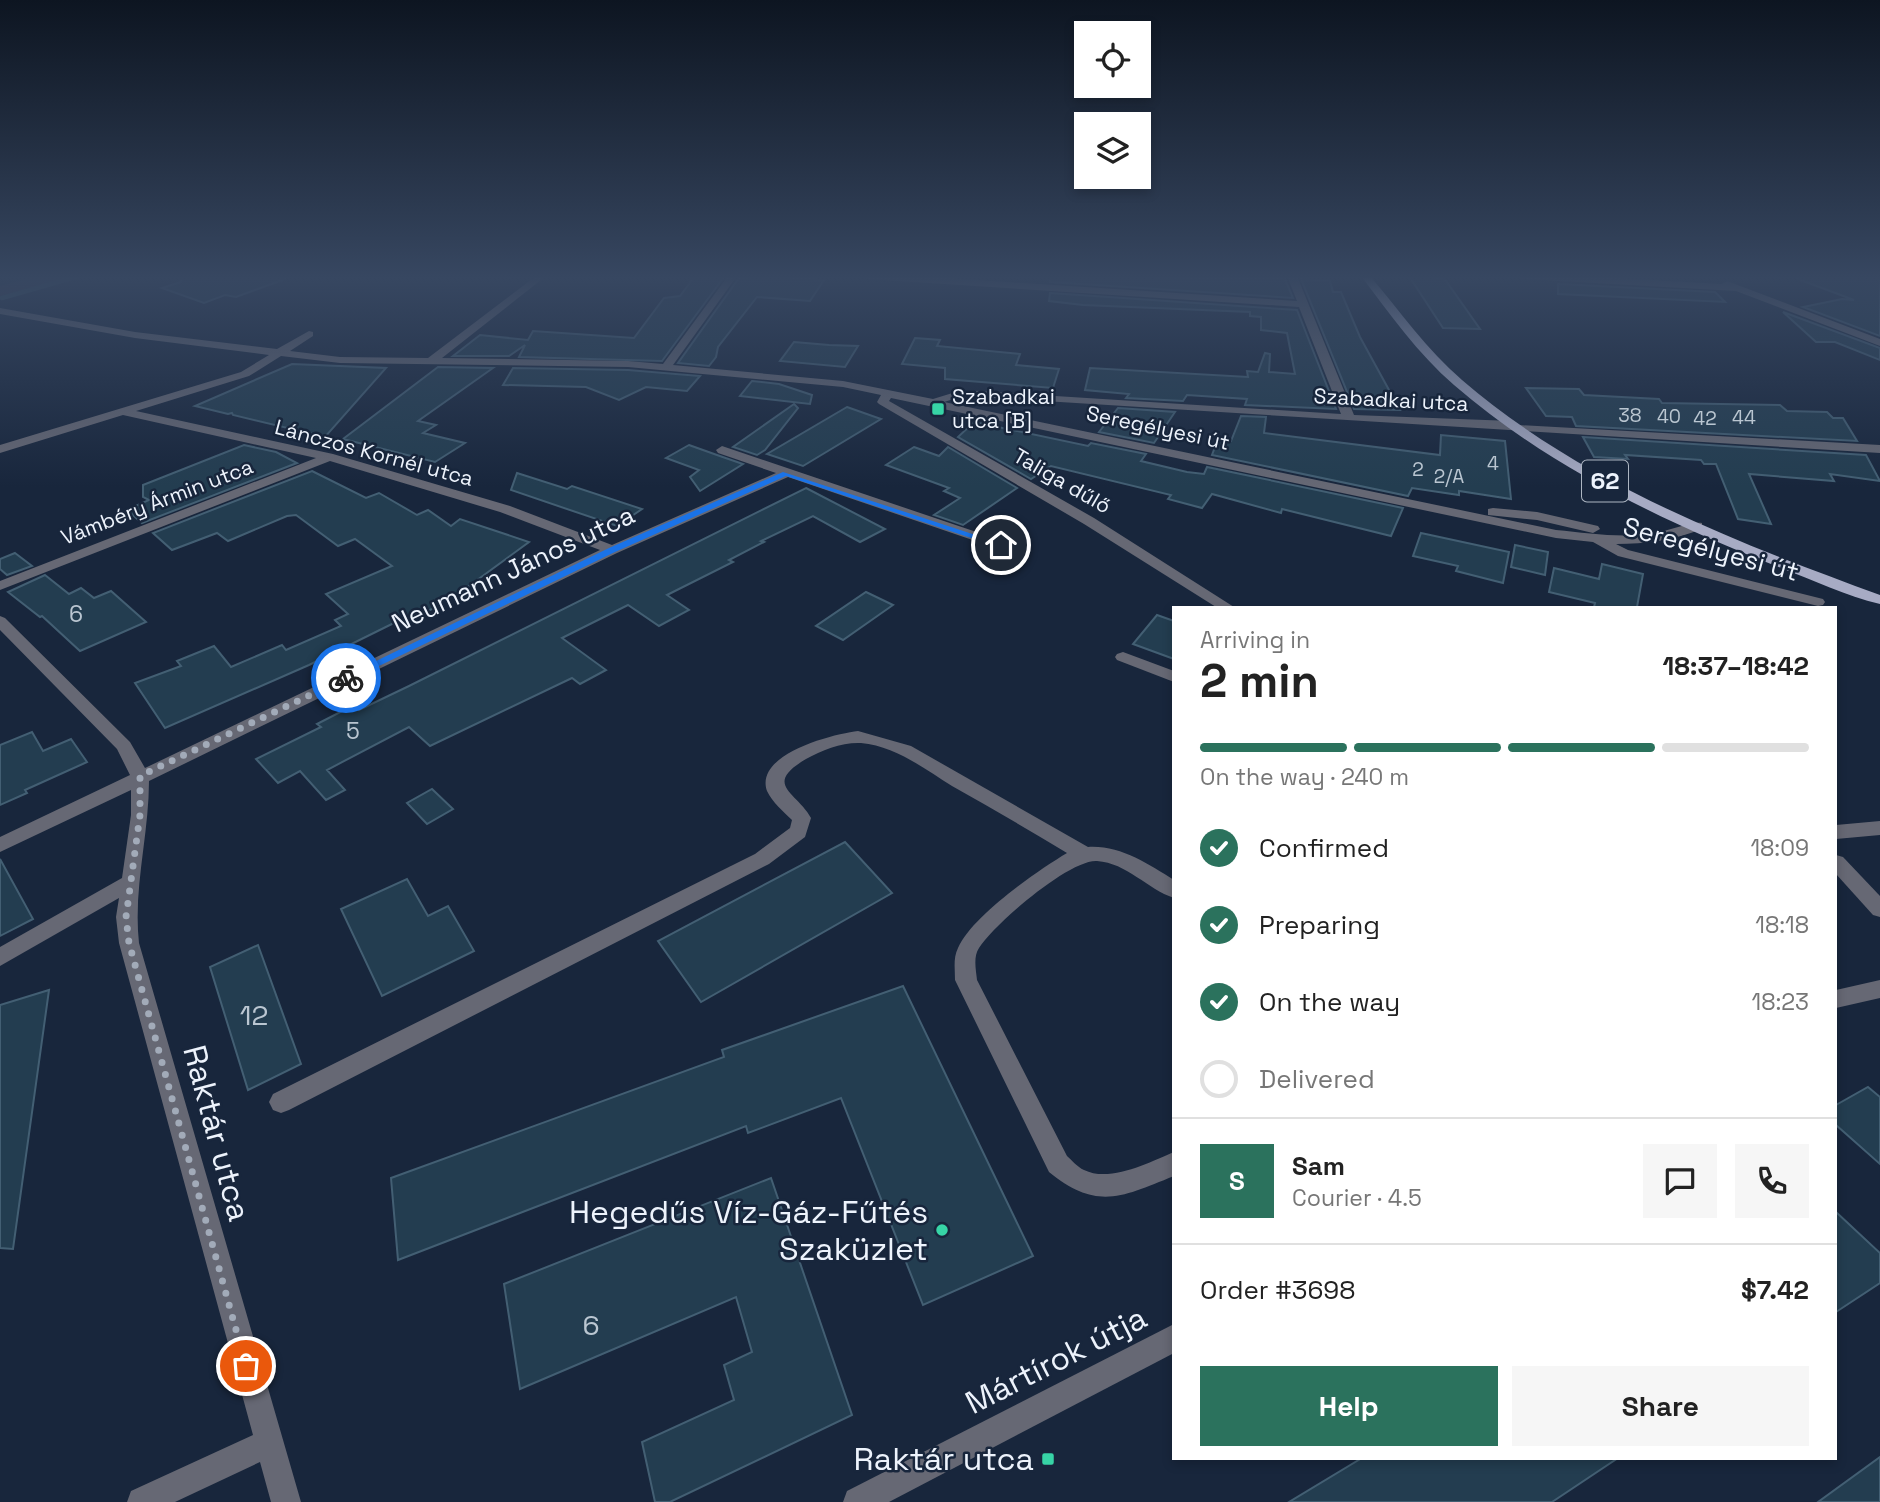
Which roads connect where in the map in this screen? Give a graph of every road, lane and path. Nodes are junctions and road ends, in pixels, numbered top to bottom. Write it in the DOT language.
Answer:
graph roads {
  1 [pos="218,346"];
  2 [pos="290,346"];
  3 [pos="451,346"];
  4 [pos="682,346"];
  5 [pos="1319,346"];
  6 [pos="1422,346"];
  7 [pos="278,354"];
  8 [pos="430,362"];
  9 [pos="667,366"];
  10 [pos="888,392"];
  11 [pos="934,401"];
  12 [pos="120,411"];
  13 [pos="1349,418"];
  14 [pos="1515,427"];
  15 [pos="0,449"];
  16 [pos="1880,449"];
  17 [pos="722,450"];
  18 [pos="329,457"];
  19 [pos="786,473"];
  20 [pos="1468,516"];
  21 [pos="1697,526"];
  22 [pos="1595,538"];
  23 [pos="1630,538"];
  24 [pos="1001,545"];
  25 [pos="612,550"];
  26 [pos="0,586"];
  27 [pos="1880,600"];
  28 [pos="1818,602"];
  29 [pos="1224,606"];
  30 [pos="0,621"];
  31 [pos="1123,657"];
  32 [pos="1172,676"];
  33 [pos="140,776"];
  34 [pos="1880,828"];
  35 [pos="1837,832"];
  36 [pos="0,845"];
  37 [pos="1085,854"];
  38 [pos="1837,863"];
  39 [pos="129,883"];
  40 [pos="1172,889"];
  41 [pos="1880,909"];
  42 [pos="0,957"];
  43 [pos="1880,989"];
  44 [pos="1837,999"];
  45 [pos="281,1101"];
  46 [pos="1172,1165"];
  47 [pos="1172,1339"];
  48 [pos="267,1443"];
  49 [pos="142,1502"];
  50 [pos="286,1502"];
  51 [pos="858,1502"];
  1 -- 7 [label="street, Seregélyesi út"];
  2 -- 7 [label="street"];
  3 -- 8 [label="street"];
  4 -- 9 [label="street"];
  5 -- 13 [label="street"];
  6 -- 14 [label="main road, 62"];
  7 -- 8 [label="street, Seregélyesi út"];
  7 -- 12 [label="street"];
  8 -- 9 [label="street, Seregélyesi út"];
  9 -- 10 [label="street, Seregélyesi út"];
  10 -- 11 [label="street, Seregélyesi út"];
  10 -- 29 [label="street, Taliga dűlő"];
  11 -- 13 [label="street, Szabadkai utca"];
  11 -- 20 [label="street, Seregélyesi út"];
  12 -- 15 [label="street"];
  12 -- 18 [label="street, Lánczos Kornél utca"];
  13 -- 14 [label="street, Szabadkai utca"];
  14 -- 16 [label="street, Szabadkai utca"];
  14 -- 21 [label="main road, 62"];
  17 -- 19 [label="street"];
  18 -- 25 [label="street, Lánczos Kornél utca"];
  18 -- 26 [label="street, Vámbéry Ármin utca"];
  19 -- 24 [label="street"];
  19 -- 25 [label="street, Neumann János utca"];
  20 -- 22 [label="street, Seregélyesi út"];
  20 -- 23 [label="street"];
  21 -- 23 [label="street, Seregélyesi út"];
  21 -- 27 [label="main road, Seregélyesi út / 62"];
  22 -- 23 [label="street, Seregélyesi út"];
  22 -- 28 [label="street, Seregélyesi út"];
  25 -- 33 [label="street, Neumann János utca"];
  30 -- 33 [label="street"];
  31 -- 32 [label="street"];
  33 -- 36 [label="street, Neumann János utca"];
  33 -- 39 [label="street, Raktár utca"];
  34 -- 35 [label="street"];
  37 -- 40 [label="street"];
  37 -- 45 [label="street"];
  37 -- 46 [label="street"];
  38 -- 41 [label="street"];
  39 -- 42 [label="street"];
  39 -- 48 [label="street, Raktár utca"];
  43 -- 44 [label="street"];
  47 -- 51 [label="street, Mártírok útja"];
  48 -- 49 [label="street"];
  48 -- 50 [label="street, Raktár utca"];
}
